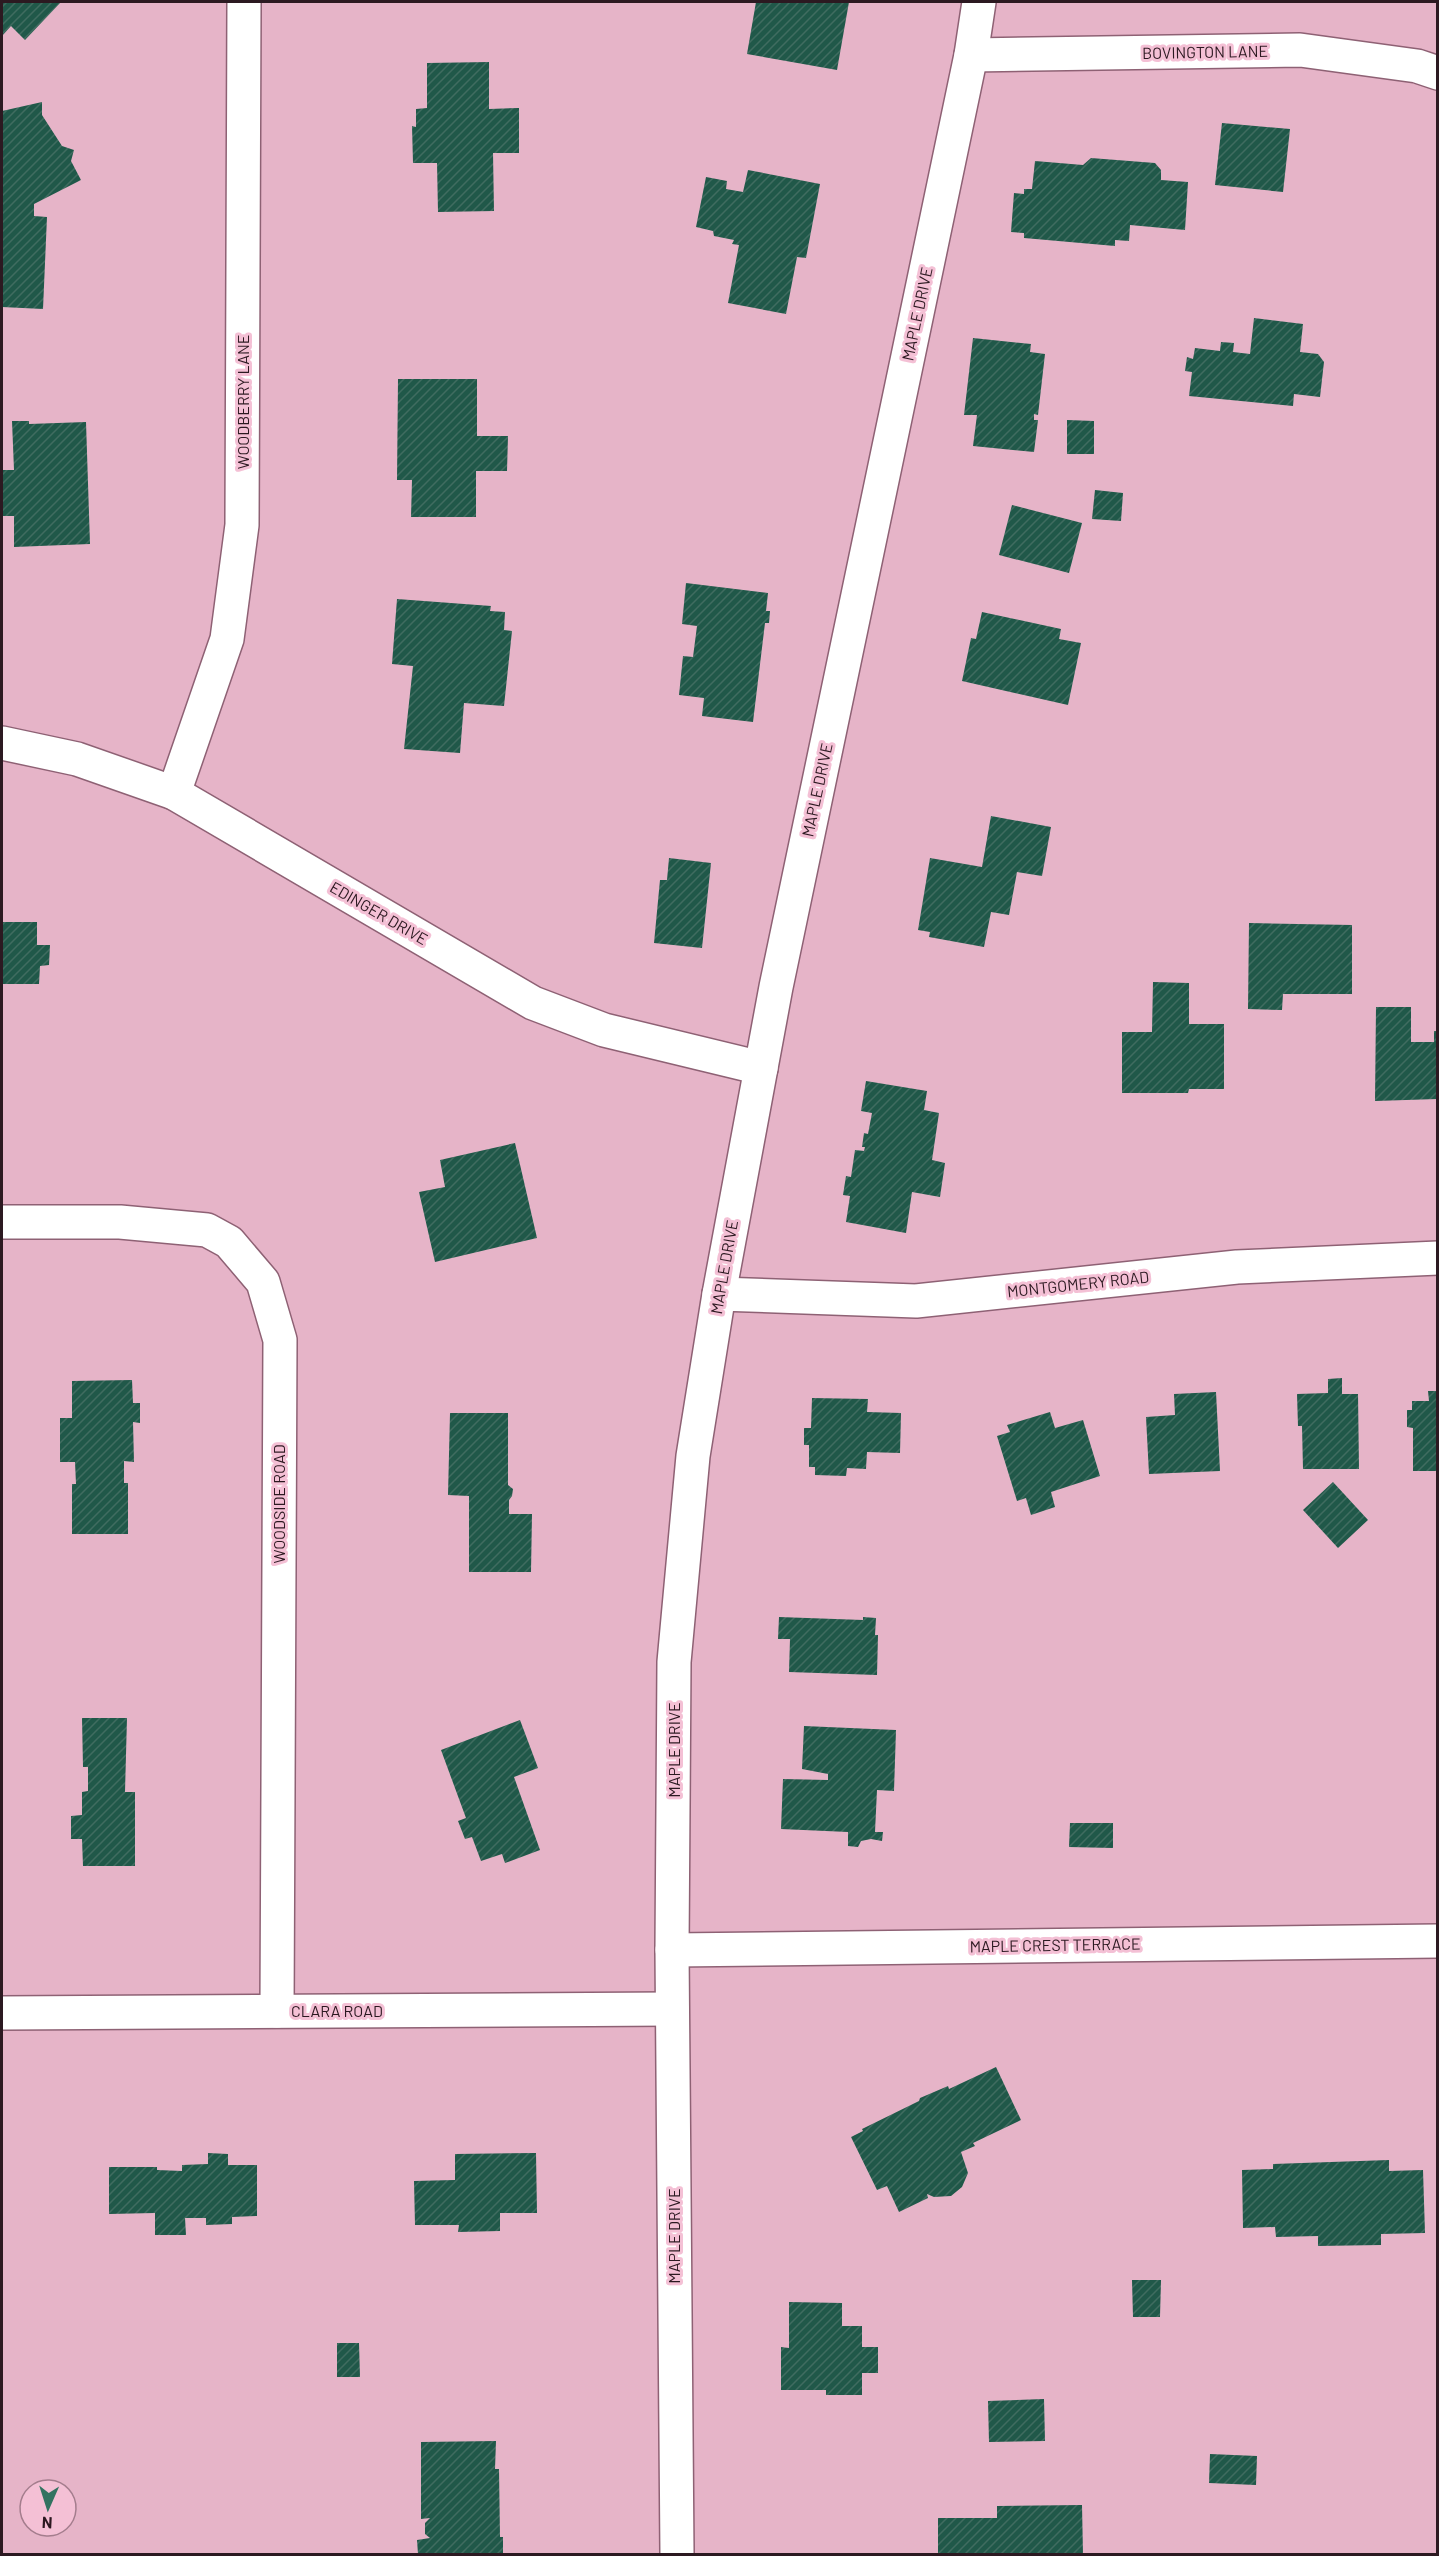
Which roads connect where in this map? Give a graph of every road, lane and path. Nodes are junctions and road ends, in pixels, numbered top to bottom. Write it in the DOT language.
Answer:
graph roads {
  1 [pos="244,2"];
  2 [pos="979,2"];
  3 [pos="971,56"];
  4 [pos="1437,73"];
  5 [pos="2,743"];
  6 [pos="174,793"];
  7 [pos="761,1068"];
  8 [pos="2,1222"];
  9 [pos="1437,1258"];
  10 [pos="719,1294"];
  11 [pos="1437,1941"];
  12 [pos="672,1950"];
  13 [pos="672,2009"];
  14 [pos="277,2011"];
  15 [pos="2,2013"];
  16 [pos="676,2554"];
  1 -- 6 [label="street, WOODBERRY LANE"];
  2 -- 3 [label="street, MAPLE DRIVE"];
  3 -- 4 [label="street, BOVINGTON LANE"];
  3 -- 7 [label="street, MAPLE DRIVE"];
  5 -- 6 [label="street, EDINGER DRIVE"];
  6 -- 7 [label="street, EDINGER DRIVE"];
  7 -- 10 [label="street, MAPLE DRIVE"];
  8 -- 14 [label="street, WOODSIDE ROAD"];
  9 -- 10 [label="street, MONTGOMERY ROAD"];
  10 -- 12 [label="street, MAPLE DRIVE"];
  11 -- 12 [label="street, MAPLE CREST TERRACE"];
  12 -- 13 [label="street, MAPLE DRIVE"];
  13 -- 14 [label="street, CLARA ROAD"];
  13 -- 16 [label="street, MAPLE DRIVE"];
  14 -- 15 [label="street, CLARA ROAD"];
}
